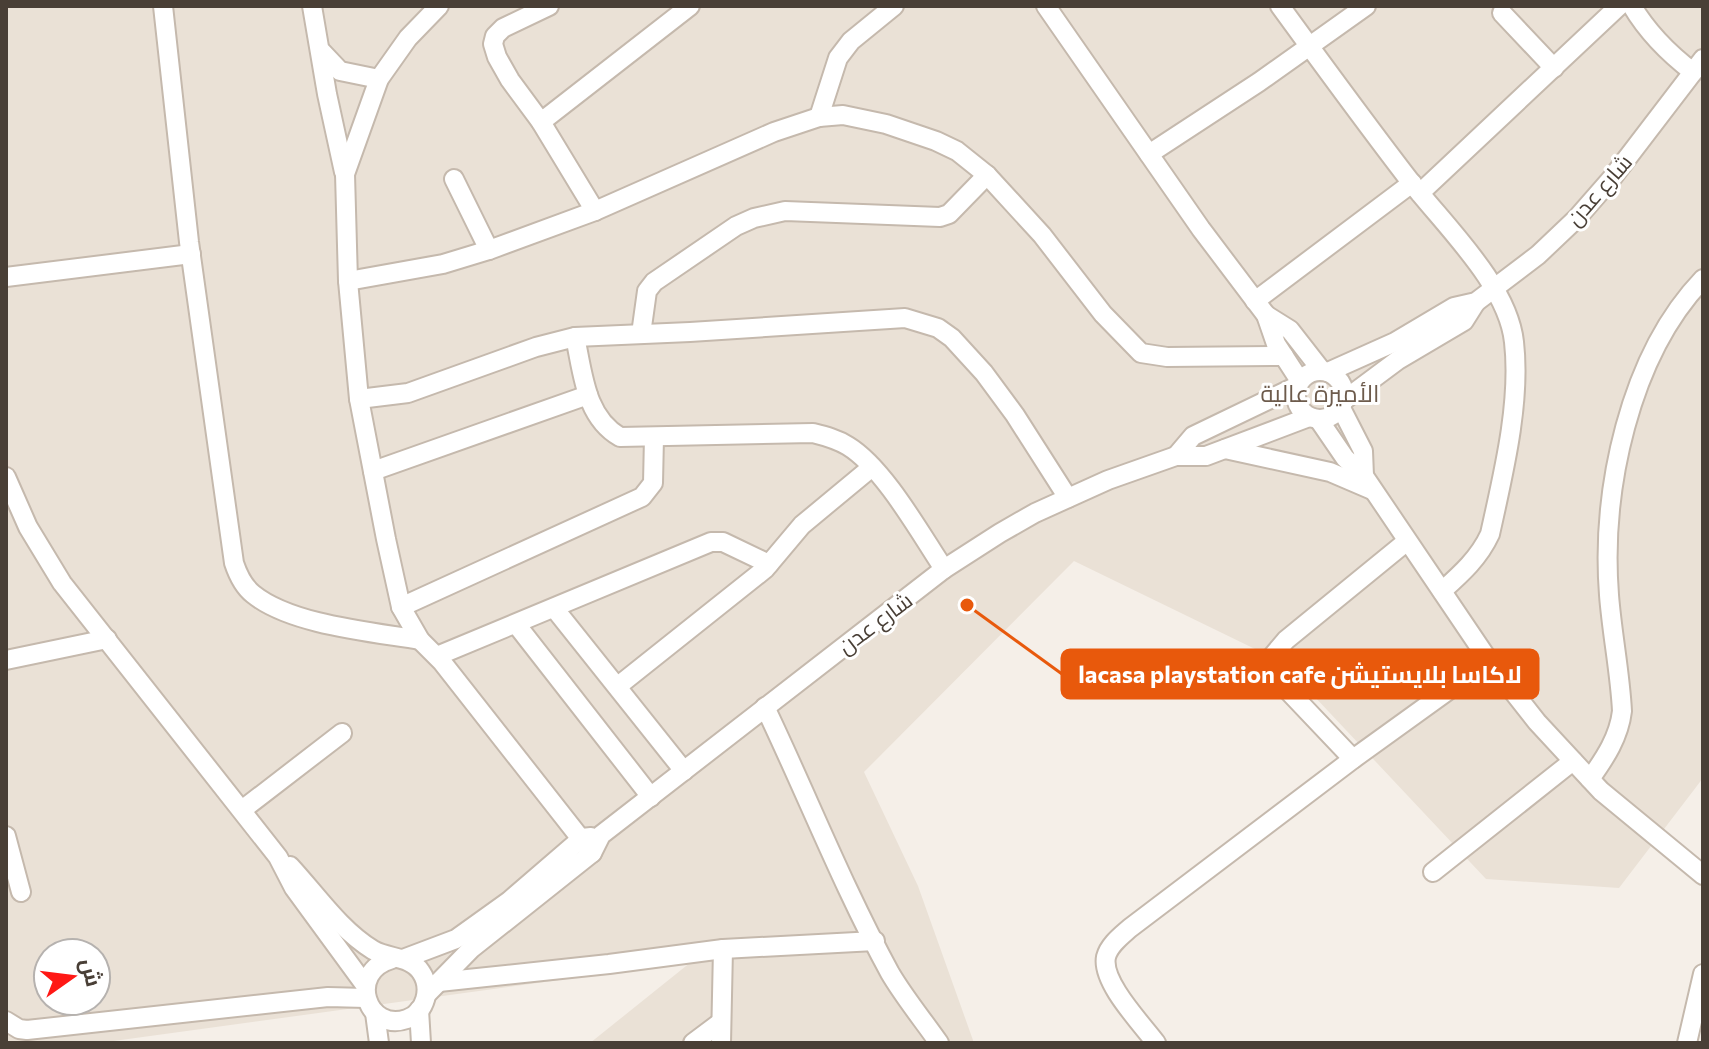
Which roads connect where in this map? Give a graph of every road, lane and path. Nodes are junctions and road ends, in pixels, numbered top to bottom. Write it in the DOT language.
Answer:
graph roads {
  1 [pos="163,6"];
  2 [pos="312,6"];
  3 [pos="439,6"];
  4 [pos="549,6"];
  5 [pos="690,6"];
  6 [pos="1046,6"];
  7 [pos="1280,6"];
  8 [pos="1366,6"];
  9 [pos="1619,6"];
  10 [pos="1632,6"];
  11 [pos="886,9"];
  12 [pos="1502,13"];
  13 [pos="1310,46"];
  14 [pos="322,52"];
  15 [pos="1698,65"];
  16 [pos="1554,68"];
  17 [pos="379,79"];
  18 [pos="819,117"];
  19 [pos="541,122"];
  20 [pos="1149,154"];
  21 [pos="345,174"];
  22 [pos="987,175"];
  23 [pos="454,179"];
  24 [pos="1416,188"];
  25 [pos="595,211"];
  26 [pos="489,250"];
  27 [pos="191,254"];
  28 [pos="6,277"];
  29 [pos="1703,279"];
  30 [pos="348,281"];
  31 [pos="1495,289"];
  32 [pos="1476,302"];
  33 [pos="1261,308"];
  34 [pos="641,334"];
  35 [pos="575,337"];
  36 [pos="1284,356"];
  37 [pos="1325,372"];
  38 [pos="1299,384"];
  39 [pos="588,395"];
  40 [pos="359,399"];
  41 [pos="1342,405"];
  42 [pos="1314,418"];
  43 [pos="654,437"];
  44 [pos="1225,449"];
  45 [pos="1176,456"];
  46 [pos="872,467"];
  47 [pos="373,471"];
  48 [pos="6,477"];
  49 [pos="1368,483"];
  50 [pos="1068,498"];
  51 [pos="1406,542"];
  52 [pos="769,564"];
  53 [pos="944,569"];
  54 [pos="1442,591"];
  55 [pos="401,607"];
  56 [pos="554,608"];
  57 [pos="516,624"];
  58 [pos="107,639"];
  59 [pos="420,640"];
  60 [pos="437,656"];
  61 [pos="6,660"];
  62 [pos="1489,661"];
  63 [pos="618,686"];
  64 [pos="765,707"];
  65 [pos="342,733"];
  66 [pos="1353,759"];
  67 [pos="1573,761"];
  68 [pos="684,771"];
  69 [pos="1590,779"];
  70 [pos="651,797"];
  71 [pos="242,810"];
  72 [pos="6,836"];
  73 [pos="587,846"];
  74 [pos="278,857"];
  75 [pos="1433,872"];
  76 [pos="1703,875"];
  77 [pos="21,892"];
  78 [pos="875,941"];
  79 [pos="723,949"];
  80 [pos="398,959"];
  81 [pos="1703,974"];
  82 [pos="428,995"];
  83 [pos="369,998"];
  84 [pos="6,1021"];
  85 [pos="721,1022"];
  86 [pos="379,1043"];
  87 [pos="421,1043"];
  88 [pos="693,1043"];
  89 [pos="721,1043"];
  90 [pos="939,1043"];
  91 [pos="1156,1043"];
  92 [pos="1687,1043"];
  1 -- 27 [label="street"];
  2 -- 14 [label="street"];
  3 -- 17 [label="street"];
  4 -- 19 [label="street"];
  5 -- 19 [label="street"];
  6 -- 20 [label="street"];
  7 -- 13 [label="street"];
  8 -- 13 [label="street"];
  9 -- 16 [label="street"];
  10 -- 15 [label="street"];
  11 -- 18 [label="street"];
  12 -- 16 [label="street"];
  13 -- 20 [label="street"];
  13 -- 24 [label="street"];
  14 -- 17 [label="street"];
  14 -- 21 [label="street"];
  15 -- 31 [label="street, شارع عدن"];
  16 -- 24 [label="street"];
  17 -- 21 [label="street"];
  18 -- 22 [label="street"];
  18 -- 25 [label="street"];
  19 -- 25 [label="street"];
  20 -- 33 [label="street"];
  21 -- 30 [label="street"];
  22 -- 34 [label="street"];
  22 -- 36 [label="street"];
  23 -- 26 [label="street"];
  24 -- 31 [label="street"];
  24 -- 33 [label="street"];
  25 -- 26 [label="street"];
  26 -- 30 [label="street"];
  27 -- 28 [label="street"];
  27 -- 59 [label="street"];
  29 -- 69 [label="street"];
  30 -- 40 [label="street"];
  31 -- 32 [label="street, شارع عدن"];
  31 -- 54 [label="street"];
  32 -- 37 [label="street, شارع عدن"];
  32 -- 41 [label="street, شارع عدن"];
  33 -- 36 [label="street"];
  33 -- 37 [label="street"];
  34 -- 35 [label="street"];
  34 -- 50 [label="street"];
  35 -- 39 [label="street"];
  35 -- 40 [label="street"];
  36 -- 38 [label="street"];
  37 -- 38 [label="street"];
  37 -- 41 [label="street"];
  38 -- 42 [label="street"];
  38 -- 45 [label="street, شارع عدن"];
  39 -- 43 [label="street"];
  39 -- 47 [label="street"];
  40 -- 47 [label="street"];
  41 -- 42 [label="street"];
  41 -- 49 [label="street"];
  42 -- 44 [label="street, شارع عدن"];
  42 -- 49 [label="street"];
  43 -- 46 [label="street"];
  43 -- 55 [label="street"];
  44 -- 45 [label="street, شارع عدن"];
  44 -- 49 [label="street"];
  45 -- 50 [label="street, شارع عدن"];
  46 -- 52 [label="street"];
  46 -- 53 [label="street"];
  47 -- 55 [label="street"];
  48 -- 58 [label="street"];
  49 -- 51 [label="street"];
  50 -- 53 [label="street, شارع عدن"];
  51 -- 54 [label="street"];
  51 -- 66 [label="street"];
  52 -- 56 [label="street"];
  52 -- 63 [label="street"];
  53 -- 64 [label="street, شارع عدن"];
  54 -- 62 [label="street"];
  55 -- 59 [label="street"];
  56 -- 57 [label="street"];
  56 -- 63 [label="street"];
  57 -- 60 [label="street"];
  57 -- 70 [label="street"];
  58 -- 61 [label="street"];
  58 -- 71 [label="street"];
  59 -- 60 [label="street"];
  60 -- 73 [label="street"];
  62 -- 66 [label="street"];
  62 -- 67 [label="street"];
  63 -- 68 [label="street"];
  64 -- 68 [label="street, شارع عدن"];
  64 -- 78 [label="street"];
  65 -- 71 [label="street"];
  66 -- 91 [label="street"];
  67 -- 69 [label="street"];
  67 -- 75 [label="street"];
  68 -- 70 [label="street, شارع عدن"];
  69 -- 76 [label="street"];
  70 -- 73 [label="street, شارع عدن"];
  71 -- 74 [label="street"];
  72 -- 77 [label="street"];
  73 -- 80 [label="street, شارع عدن"];
  73 -- 82 [label="street, شارع عدن"];
  74 -- 80 [label="street"];
  74 -- 83 [label="street"];
  78 -- 79 [label="street"];
  78 -- 90 [label="street"];
  79 -- 82 [label="street"];
  79 -- 85 [label="street"];
  80 -- 82 [label="street"];
  80 -- 83 [label="street"];
  81 -- 92 [label="street"];
  82 -- 83 [label="street"];
  82 -- 87 [label="street"];
  83 -- 84 [label="street"];
  83 -- 86 [label="street"];
  85 -- 88 [label="street"];
  85 -- 89 [label="street"];
}
